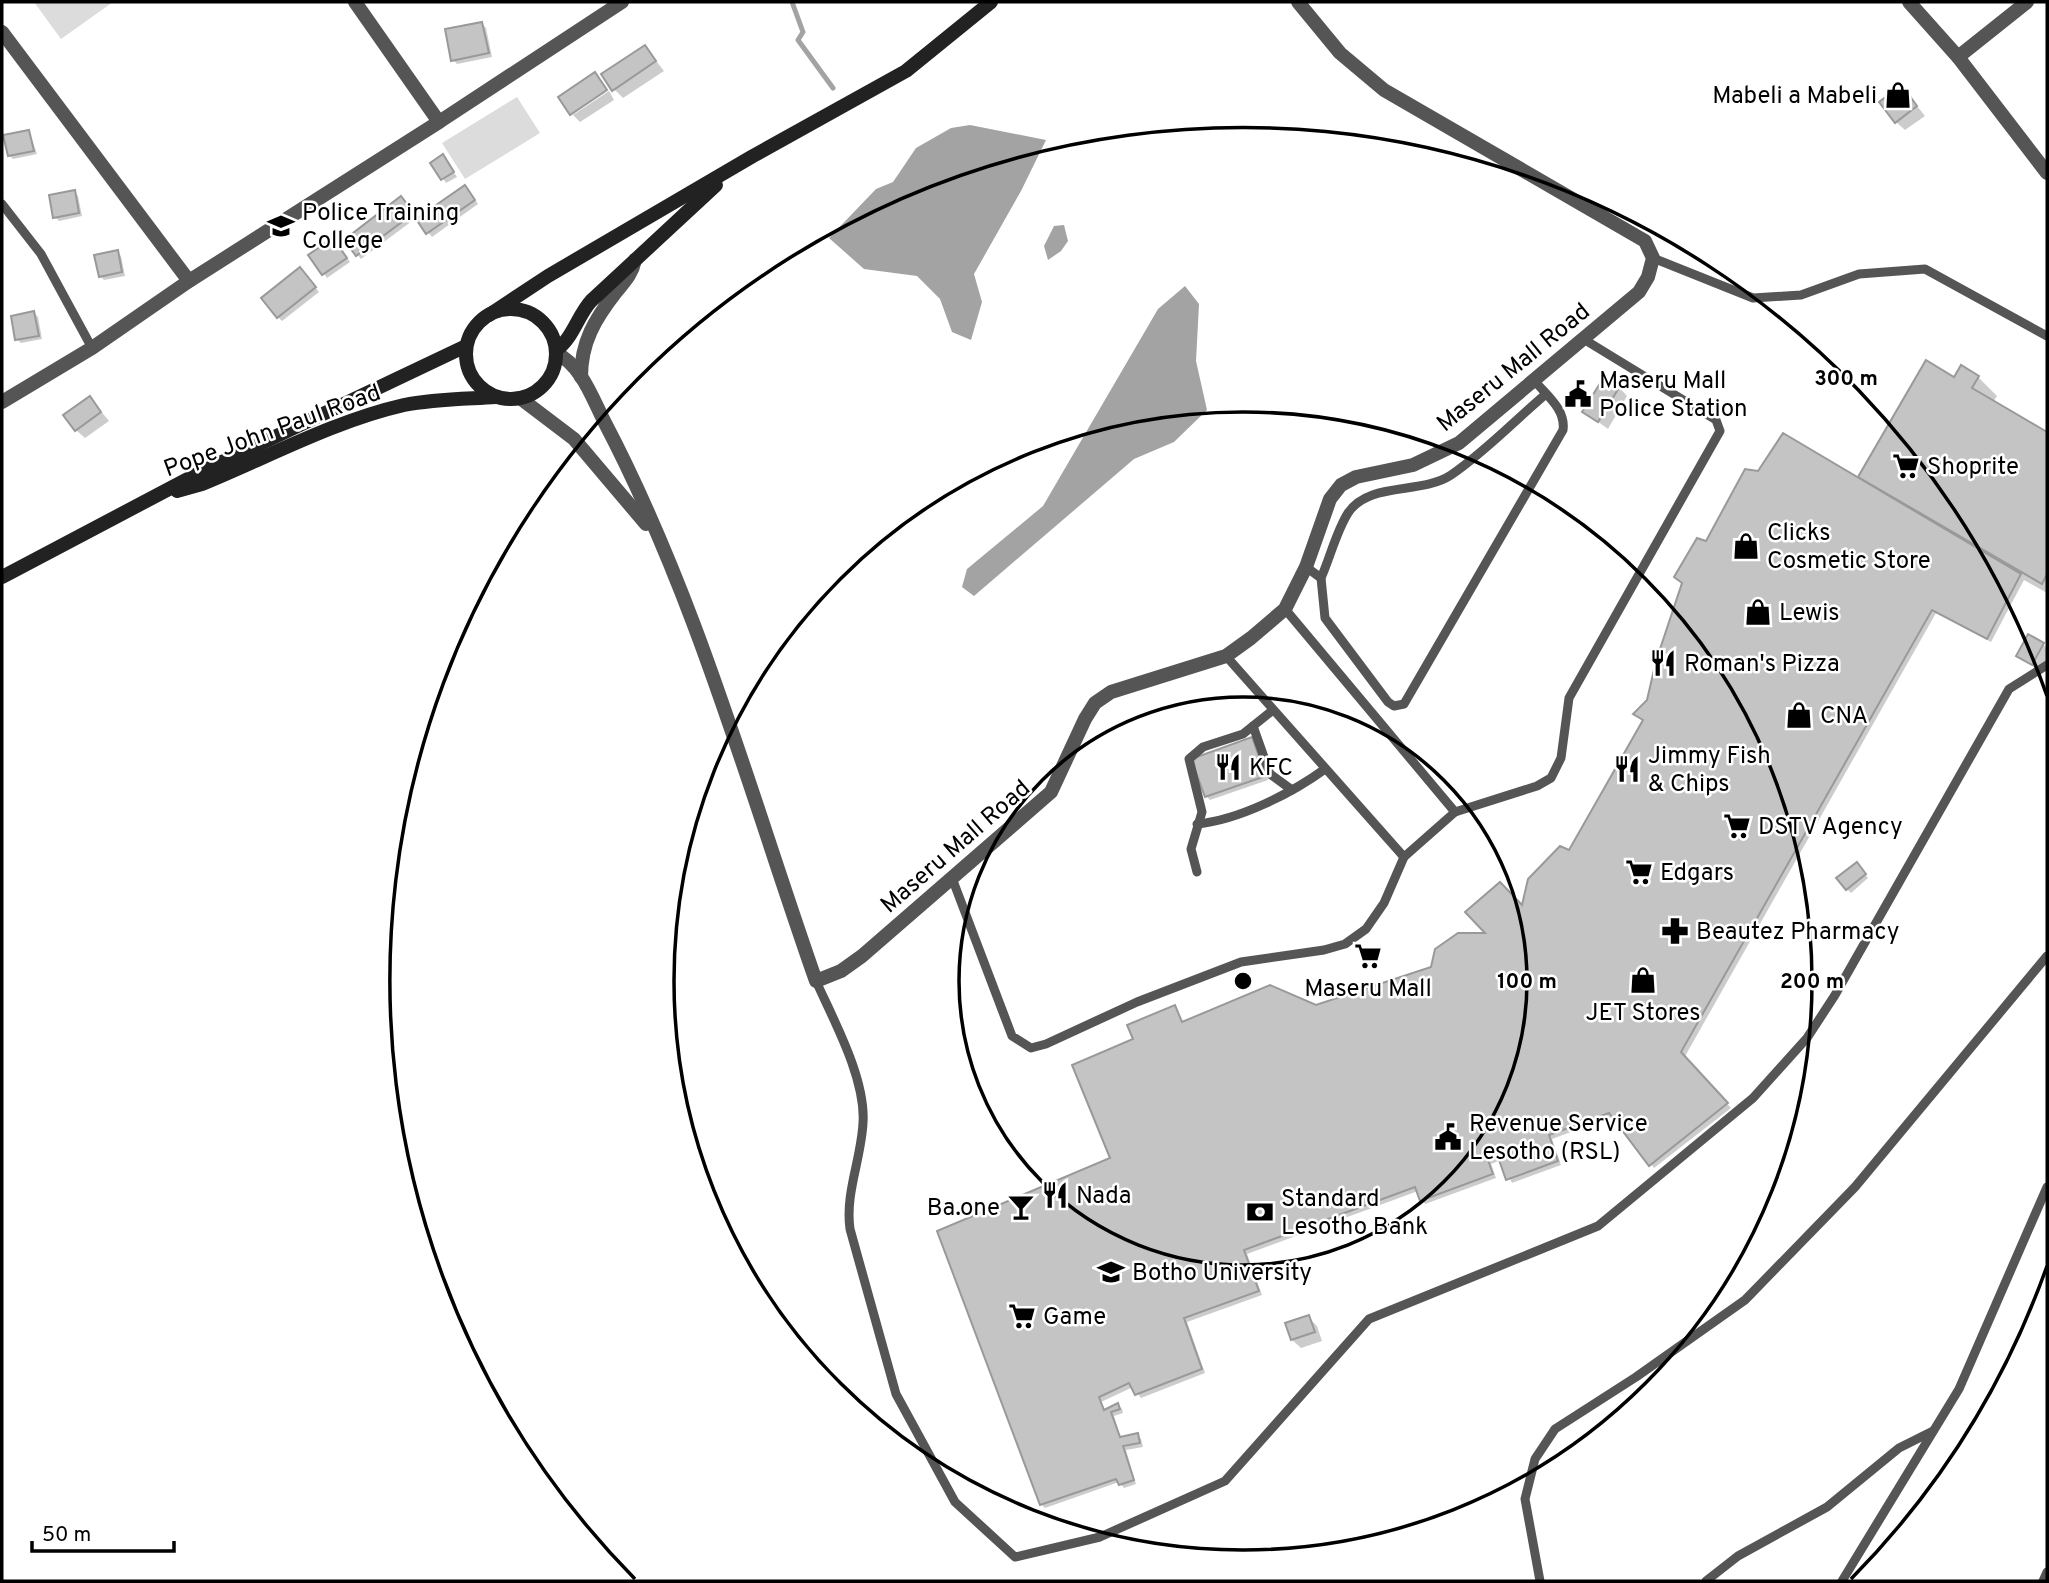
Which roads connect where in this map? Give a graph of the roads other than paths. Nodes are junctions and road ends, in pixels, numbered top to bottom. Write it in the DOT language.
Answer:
graph roads {
  1 [pos="355,2"];
  2 [pos="622,2"];
  3 [pos="990,2"];
  4 [pos="1298,2"];
  5 [pos="1909,2"];
  6 [pos="2027,2"];
  7 [pos="2,32"];
  8 [pos="1958,57"];
  9 [pos="439,122"];
  10 [pos="753,156"];
  11 [pos="2047,173"];
  12 [pos="2,204"];
  13 [pos="1653,258"];
  14 [pos="635,260"];
  15 [pos="189,281"];
  16 [pos="489,315"];
  17 [pos="2047,336"];
  18 [pos="1585,340"];
  19 [pos="466,346"];
  20 [pos="92,348"];
  21 [pos="556,352"];
  22 [pos="581,377"];
  23 [pos="1533,379"];
  24 [pos="1546,394"];
  25 [pos="496,397"];
  26 [pos="520,398"];
  27 [pos="2,402"];
  28 [pos="148,498"];
  29 [pos="665,555"];
  30 [pos="1306,567"];
  31 [pos="2,577"];
  32 [pos="1321,578"];
  33 [pos="1285,609"];
  34 [pos="1226,656"];
  35 [pos="2047,665"];
  36 [pos="1273,710"];
  37 [pos="1253,726"];
  38 [pos="1325,769"];
  39 [pos="1292,790"];
  40 [pos="1455,812"];
  41 [pos="1197,824"];
  42 [pos="1404,858"];
  43 [pos="1197,872"];
  44 [pos="952,878"];
  45 [pos="2047,956"];
  46 [pos="816,981"];
  47 [pos="2047,1187"];
  48 [pos="1935,1430"];
  49 [pos="2047,1572"];
  50 [pos="1540,1581"];
  51 [pos="1706,1581"];
  52 [pos="1842,1581"];
  53 [pos="2043,1581"];
  1 -- 9 [label="street"];
  2 -- 9 [label="street"];
  3 -- 10 [label="main road"];
  4 -- 13 [label="street"];
  5 -- 8 [label="street"];
  6 -- 8 [label="street"];
  7 -- 15 [label="street"];
  8 -- 11 [label="street"];
  9 -- 15 [label="street"];
  10 -- 14 [label="main road"];
  10 -- 16 [label="main road"];
  12 -- 20 [label="lane"];
  13 -- 17 [label="lane"];
  13 -- 18 [label="street, Maseru Mall Road"];
  14 -- 21 [label="main road"];
  14 -- 22 [label="street"];
  15 -- 20 [label="street"];
  16 -- 19 [label="main road"];
  16 -- 21 [label="main road"];
  18 -- 23 [label="street, Maseru Mall Road"];
  18 -- 40 [label="lane"];
  19 -- 25 [label="main road"];
  19 -- 28 [label="main road, Pope John Paul Road"];
  20 -- 27 [label="street"];
  21 -- 22 [label="street"];
  21 -- 26 [label="main road"];
  22 -- 29 [label="street"];
  23 -- 24 [label="lane"];
  23 -- 30 [label="street, Maseru Mall Road"];
  24 -- 32 [label="lane"];
  24 -- 32 [label="lane"];
  25 -- 26 [label="main road"];
  25 -- 28 [label="main road, Pope John Paul Road"];
  26 -- 29 [label="street"];
  28 -- 31 [label="main road, Pope John Paul Road"];
  29 -- 46 [label="street"];
  30 -- 32 [label="lane"];
  30 -- 33 [label="street, Maseru Mall Road"];
  33 -- 34 [label="street, Maseru Mall Road"];
  33 -- 40 [label="lane"];
  34 -- 36 [label="lane"];
  34 -- 44 [label="street, Maseru Mall Road"];
  35 -- 46 [label="lane"];
  36 -- 37 [label="lane"];
  36 -- 38 [label="lane"];
  37 -- 39 [label="lane"];
  37 -- 41 [label="lane"];
  38 -- 39 [label="lane"];
  38 -- 42 [label="lane"];
  39 -- 41 [label="lane"];
  40 -- 42 [label="lane"];
  41 -- 43 [label="lane"];
  42 -- 44 [label="lane"];
  44 -- 46 [label="street, Maseru Mall Road"];
  45 -- 50 [label="lane"];
  47 -- 48 [label="lane"];
  48 -- 51 [label="lane"];
  48 -- 52 [label="lane"];
  49 -- 53 [label="lane"];
}
